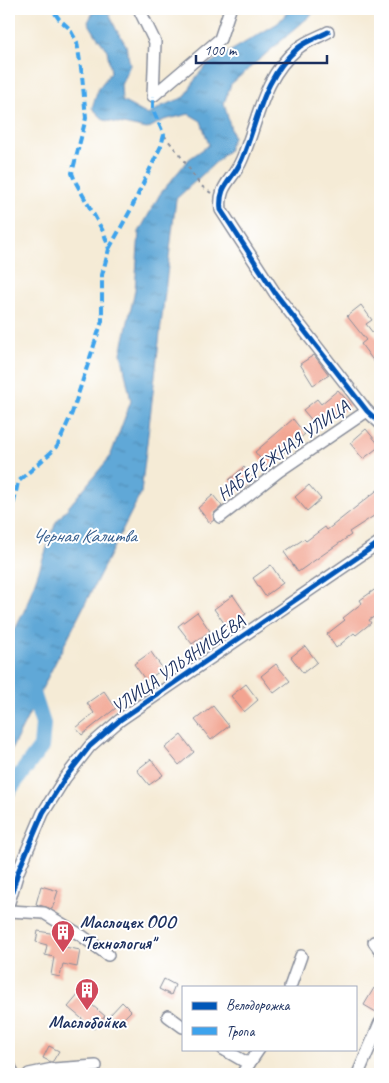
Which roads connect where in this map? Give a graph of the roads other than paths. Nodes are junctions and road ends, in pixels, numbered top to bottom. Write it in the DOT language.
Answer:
graph roads {
  1 [pos="139,9"];
  2 [pos="230,9"];
  3 [pos="328,32"];
  4 [pos="367,411"];
  5 [pos="380,423"];
  6 [pos="220,517"];
  7 [pos="380,542"];
  8 [pos="9,902"];
  9 [pos="9,911"];
  10 [pos="108,955"];
  11 [pos="301,956"];
  12 [pos="290,986"];
  13 [pos="168,1016"];
  14 [pos="380,1023"];
  15 [pos="182,1026"];
  16 [pos="225,1050"];
  17 [pos="258,1050"];
  18 [pos="9,1064"];
  19 [pos="249,1064"];
  20 [pos="96,1066"];
  21 [pos="12,1074"];
  22 [pos="29,1074"];
  23 [pos="242,1074"];
  24 [pos="358,1074"];
  1 -- 2 [label="street"];
  3 -- 4 [label="street, НАБЕРЕЖНАЯ УЛИЦА"];
  4 -- 5 [label="street"];
  4 -- 6 [label="street, НАБЕРЕЖНАЯ УЛИЦА"];
  7 -- 8 [label="street, УЛИЦА УЛЬЯНИЩЕВА"];
  9 -- 10 [label="street"];
  11 -- 12 [label="street"];
  13 -- 15 [label="street"];
  14 -- 24 [label="street"];
  16 -- 19 [label="street"];
  17 -- 19 [label="street"];
  18 -- 21 [label="street"];
  19 -- 23 [label="street"];
  20 -- 22 [label="street"];
}
